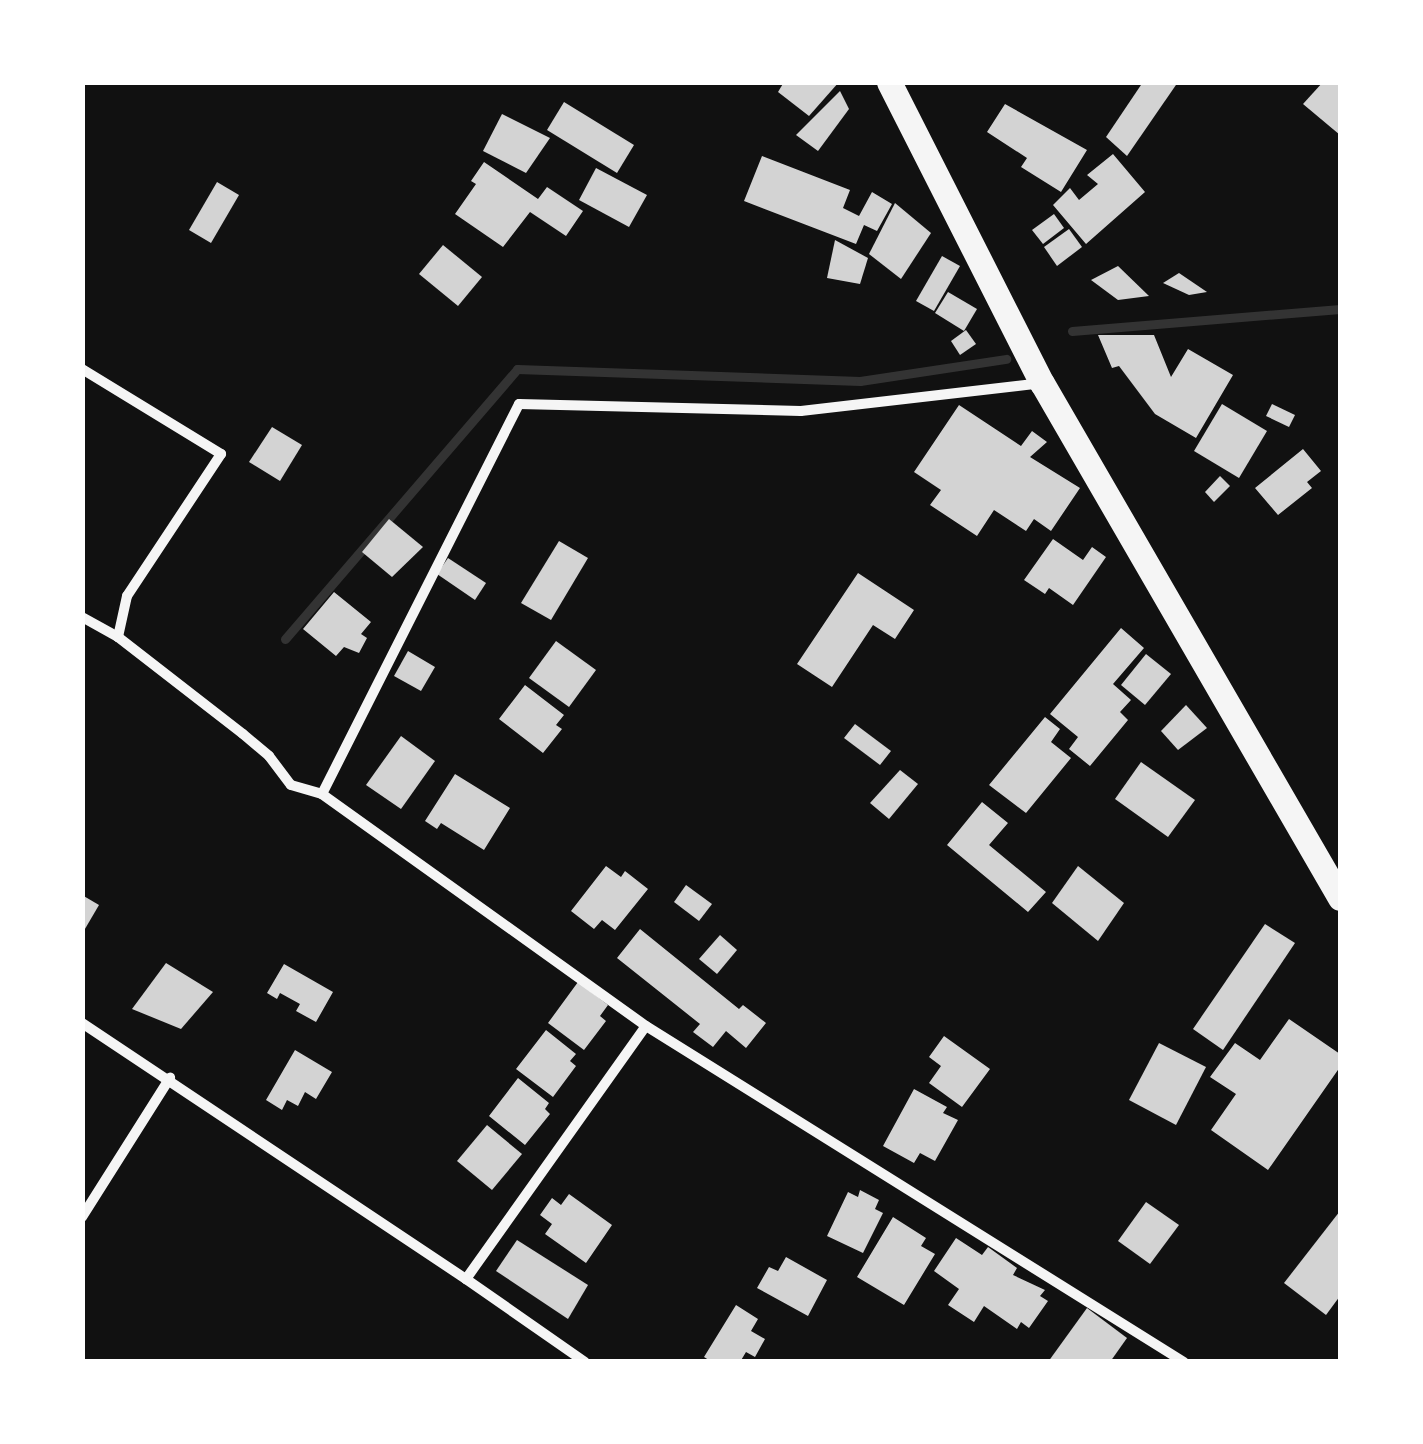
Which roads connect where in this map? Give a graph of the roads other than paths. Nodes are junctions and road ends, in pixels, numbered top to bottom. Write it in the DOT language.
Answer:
graph roads {
  1 [pos="888,82"];
  2 [pos="82,369"];
  3 [pos="1042,384"];
  4 [pos="82,618"];
  5 [pos="118,637"];
  6 [pos="322,794"];
  7 [pos="1340,898"];
  8 [pos="82,1023"];
  9 [pos="646,1026"];
  10 [pos="170,1078"];
  11 [pos="82,1217"];
  12 [pos="466,1279"];
  13 [pos="585,1362"];
  14 [pos="1184,1362"];
  1 -- 3 [label="main road"];
  2 -- 5 [label="street"];
  3 -- 6 [label="street"];
  3 -- 7 [label="main road"];
  4 -- 5 [label="street"];
  5 -- 6 [label="street"];
  6 -- 9 [label="street"];
  8 -- 10 [label="street"];
  9 -- 12 [label="street"];
  9 -- 14 [label="street"];
  10 -- 11 [label="street"];
  10 -- 12 [label="street"];
  12 -- 13 [label="street"];
}
